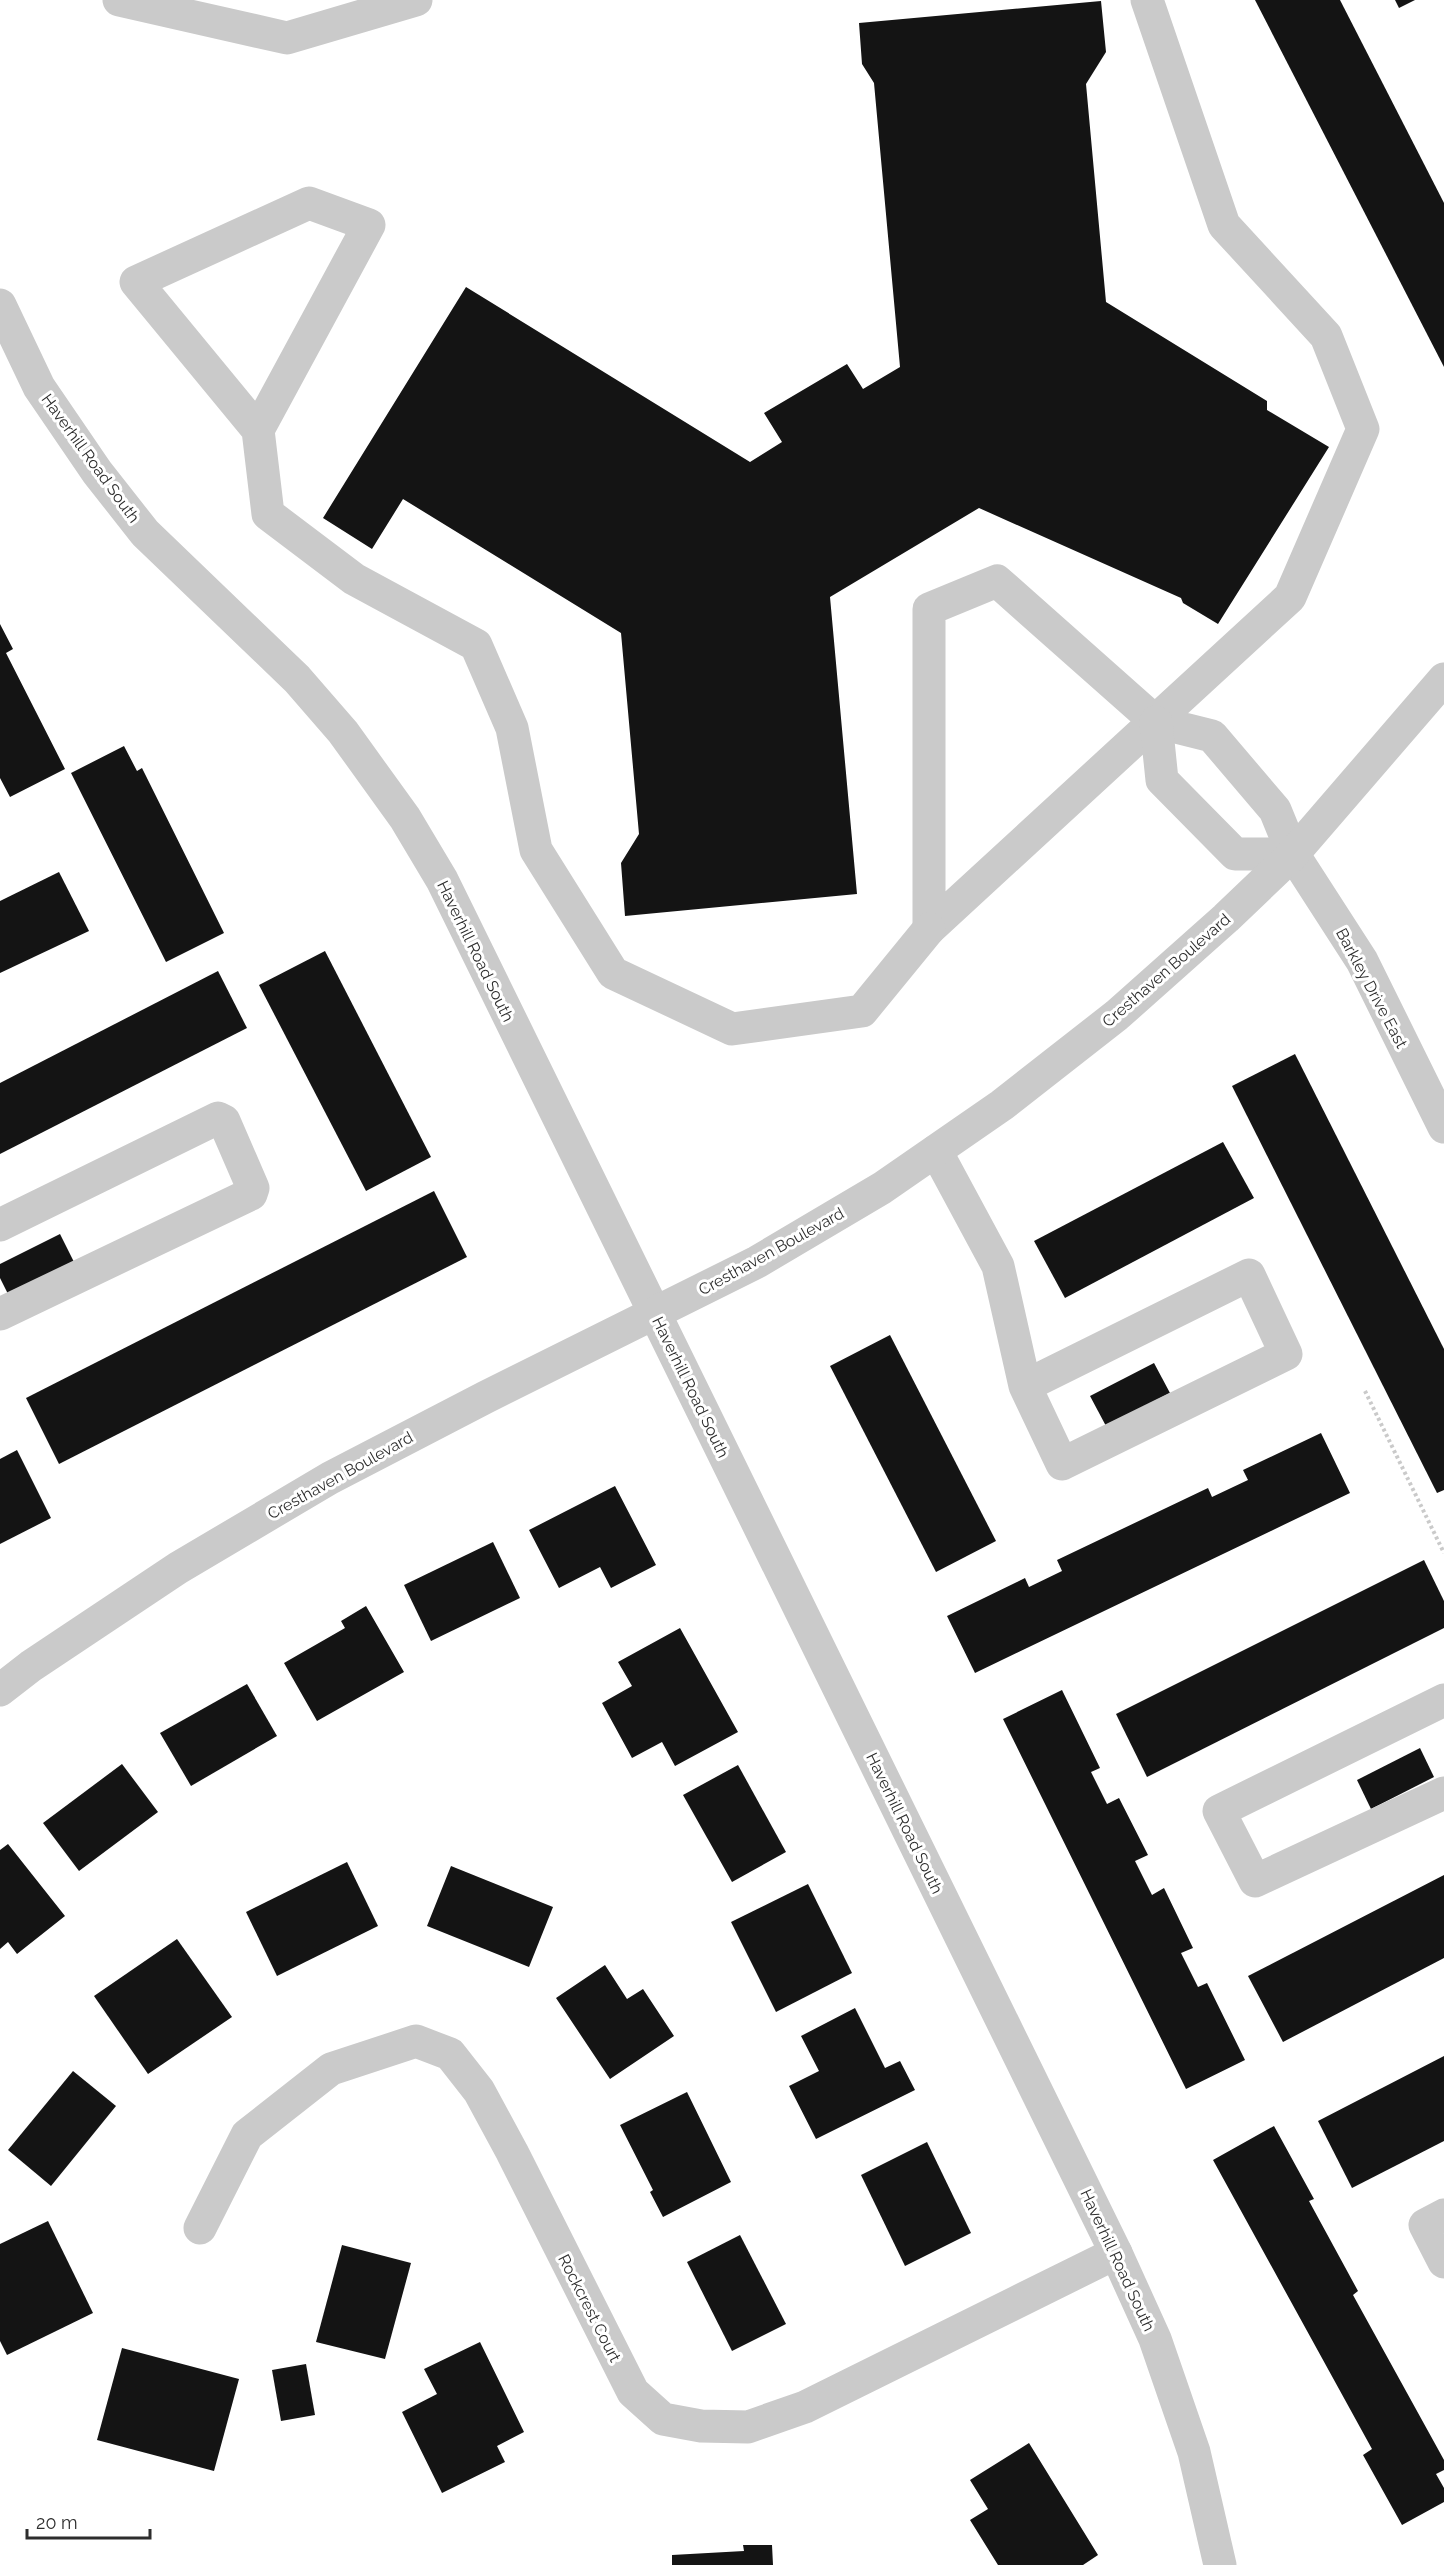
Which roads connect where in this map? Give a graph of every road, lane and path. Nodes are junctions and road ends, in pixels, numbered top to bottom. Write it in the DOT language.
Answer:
graph roads {
  1 [pos="119,0"];
  2 [pos="416,0"];
  3 [pos="1147,0"];
  4 [pos="0,305"];
  5 [pos="258,430"];
  6 [pos="1444,679"];
  7 [pos="1156,722"];
  8 [pos="1293,854"];
  9 [pos="929,929"];
  10 [pos="1444,1127"];
  11 [pos="936,1151"];
  12 [pos="0,1225"];
  13 [pos="0,1314"];
  14 [pos="655,1315"];
  15 [pos="1025,1386"];
  16 [pos="1365,1391"];
  17 [pos="1444,1553"];
  18 [pos="0,1690"];
  19 [pos="1444,1700"];
  20 [pos="1444,1793"];
  21 [pos="1444,2214"];
  22 [pos="200,2228"];
  23 [pos="1116,2253"];
  24 [pos="1444,2262"];
  25 [pos="1220,2565"];
  1 -- 2 [label="street"];
  3 -- 7 [label="street"];
  4 -- 14 [label="street, Haverhill Road South"];
  5 -- 5 [label="street"];
  5 -- 9 [label="street"];
  6 -- 8 [label="street, Cresthaven Boulevard"];
  7 -- 8 [label="street, Barkley Drive East"];
  7 -- 8 [label="street"];
  7 -- 9 [label="street"];
  7 -- 9 [label="street"];
  8 -- 10 [label="street, Barkley Drive East"];
  8 -- 11 [label="street, Cresthaven Boulevard"];
  11 -- 14 [label="street, Cresthaven Boulevard"];
  11 -- 15 [label="street"];
  12 -- 13 [label="street"];
  14 -- 18 [label="street, Cresthaven Boulevard"];
  14 -- 23 [label="street, Haverhill Road South"];
  15 -- 15 [label="street"];
  16 -- 17 [label="path"];
  19 -- 20 [label="street"];
  21 -- 24 [label="street"];
  22 -- 23 [label="street, Rockcrest Court"];
  23 -- 25 [label="street, Haverhill Road South"];
}
